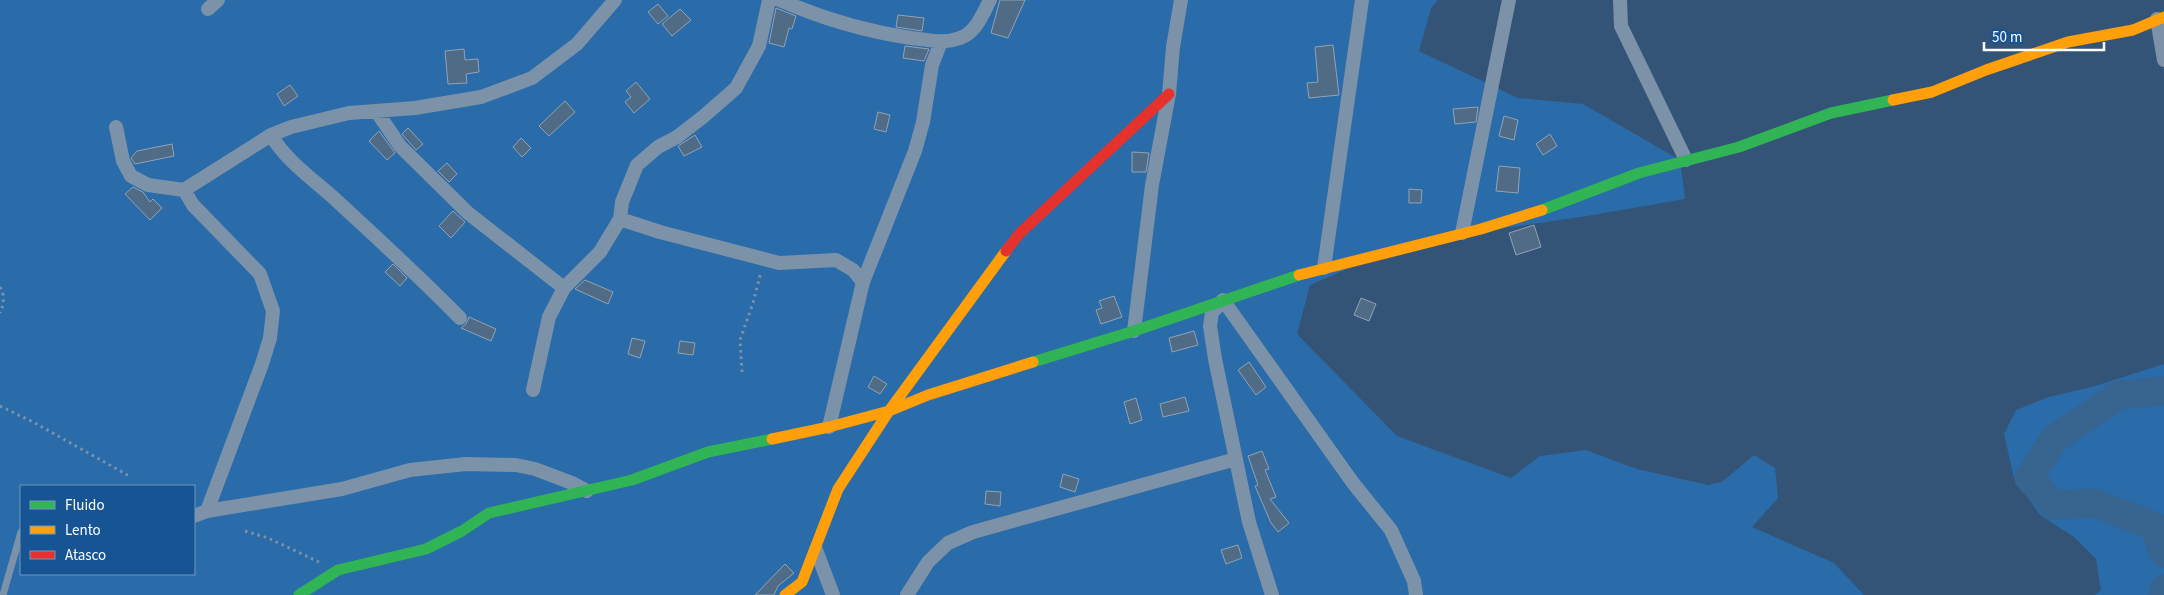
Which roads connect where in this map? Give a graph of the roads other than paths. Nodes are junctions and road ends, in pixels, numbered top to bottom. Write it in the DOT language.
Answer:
graph roads {
  1 [pos="615,0"];
  2 [pos="769,0"];
  3 [pos="780,0"];
  4 [pos="990,0"];
  5 [pos="1180,0"];
  6 [pos="1362,0"];
  7 [pos="1509,0"];
  8 [pos="1620,0"];
  9 [pos="2161,18"];
  10 [pos="941,42"];
  11 [pos="2164,60"];
  12 [pos="1169,94"];
  13 [pos="377,112"];
  14 [pos="116,127"];
  15 [pos="271,136"];
  16 [pos="1686,160"];
  17 [pos="184,190"];
  18 [pos="620,219"];
  19 [pos="1462,233"];
  20 [pos="1324,268"];
  21 [pos="863,282"];
  22 [pos="564,288"];
  23 [pos="1223,300"];
  24 [pos="460,318"];
  25 [pos="1134,331"];
  26 [pos="533,390"];
  27 [pos="889,412"];
  28 [pos="829,426"];
  29 [pos="1236,459"];
  30 [pos="587,491"];
  31 [pos="207,511"];
  32 [pos="195,516"];
  33 [pos="20,536"];
  34 [pos="816,550"];
  35 [pos="3,595"];
  36 [pos="299,595"];
  37 [pos="785,595"];
  38 [pos="832,595"];
  39 [pos="907,595"];
  40 [pos="1272,595"];
  41 [pos="1416,595"];
  1 -- 13 [label="street"];
  2 -- 18 [label="street"];
  3 -- 10 [label="street"];
  4 -- 10 [label="street"];
  5 -- 12 [label="street"];
  6 -- 20 [label="street"];
  7 -- 19 [label="street"];
  8 -- 16 [label="street"];
  9 -- 11 [label="street"];
  9 -- 16 [label="street"];
  10 -- 21 [label="street"];
  12 -- 25 [label="street"];
  12 -- 27 [label="street"];
  13 -- 15 [label="street"];
  13 -- 22 [label="street"];
  14 -- 17 [label="street"];
  15 -- 17 [label="street"];
  15 -- 24 [label="street"];
  16 -- 19 [label="street"];
  17 -- 31 [label="street"];
  18 -- 21 [label="street"];
  18 -- 22 [label="street"];
  19 -- 20 [label="street"];
  20 -- 23 [label="street"];
  21 -- 28 [label="street"];
  22 -- 26 [label="street"];
  23 -- 25 [label="street"];
  23 -- 29 [label="street"];
  23 -- 41 [label="street"];
  25 -- 27 [label="street"];
  27 -- 28 [label="street"];
  27 -- 34 [label="street"];
  28 -- 30 [label="street"];
  29 -- 39 [label="street"];
  29 -- 40 [label="street"];
  30 -- 31 [label="street"];
  30 -- 36 [label="street"];
  31 -- 32 [label="street"];
  33 -- 35 [label="lane"];
  34 -- 37 [label="street"];
  34 -- 38 [label="street"];
}
